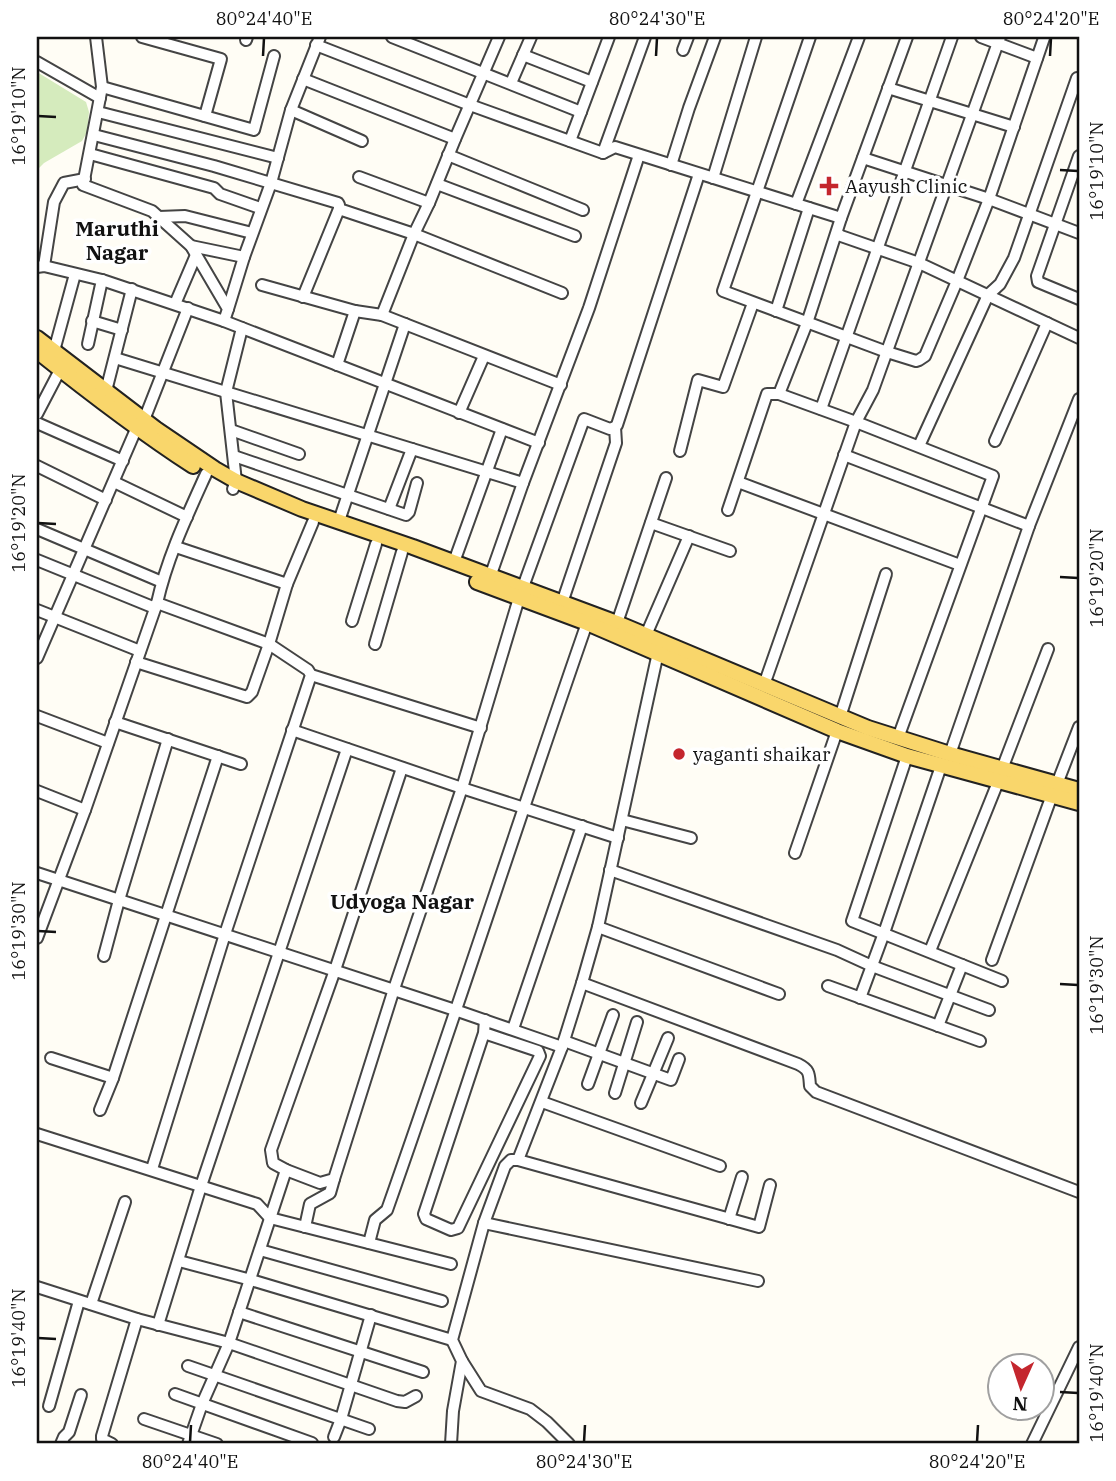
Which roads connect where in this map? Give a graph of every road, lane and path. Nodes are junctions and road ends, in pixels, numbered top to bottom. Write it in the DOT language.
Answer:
graph roads {
  1 [pos="96,37"];
  2 [pos="142,37"];
  3 [pos="392,37"];
  4 [pos="499,37"];
  5 [pos="531,37"];
  6 [pos="609,37"];
  7 [pos="645,37"];
  8 [pos="688,37"];
  9 [pos="715,37"];
  10 [pos="755,37"];
  11 [pos="810,37"];
  12 [pos="859,37"];
  13 [pos="907,37"];
  14 [pos="952,37"];
  15 [pos="981,37"];
  16 [pos="1044,38"];
  17 [pos="999,40"];
  18 [pos="318,41"];
  19 [pos="683,50"];
  20 [pos="274,55"];
  21 [pos="523,55"];
  22 [pos="1037,58"];
  23 [pos="37,62"];
  24 [pos="484,73"];
  25 [pos="303,79"];
  26 [pos="1079,80"];
  27 [pos="592,82"];
  28 [pos="511,83"];
  29 [pos="888,88"];
  30 [pos="101,93"];
  31 [pos="930,101"];
  32 [pos="470,105"];
  33 [pos="291,110"];
  34 [pos="98,112"];
  35 [pos="581,112"];
  36 [pos="971,114"];
  37 [pos="205,116"];
  38 [pos="1014,127"];
  39 [pos="94,135"];
  40 [pos="454,139"];
  41 [pos="362,141"];
  42 [pos="570,141"];
  43 [pos="603,153"];
  44 [pos="90,154"];
  45 [pos="448,155"];
  46 [pos="639,155"];
  47 [pos="1079,156"];
  48 [pos="278,158"];
  49 [pos="863,158"];
  50 [pos="671,165"];
  51 [pos="904,172"];
  52 [pos="699,174"];
  53 [pos="359,177"];
  54 [pos="713,178"];
  55 [pos="85,179"];
  56 [pos="271,183"];
  57 [pos="437,184"];
  58 [pos="945,186"];
  59 [pos="1074,189"];
  60 [pos="756,192"];
  61 [pos="989,199"];
  62 [pos="429,203"];
  63 [pos="796,204"];
  64 [pos="260,208"];
  65 [pos="809,208"];
  66 [pos="339,209"];
  67 [pos="583,210"];
  68 [pos="1029,214"];
  69 [pos="159,217"];
  70 [pos="841,219"];
  71 [pos="1055,224"];
  72 [pos="252,233"];
  73 [pos="837,233"];
  74 [pos="1079,233"];
  75 [pos="414,234"];
  76 [pos="575,236"];
  77 [pos="877,249"];
  78 [pos="194,250"];
  79 [pos="244,257"];
  80 [pos="919,264"];
  81 [pos="40,267"];
  82 [pos="75,274"];
  83 [pos="102,280"];
  84 [pos="957,281"];
  85 [pos="261,285"];
  86 [pos="132,289"];
  87 [pos="562,293"];
  88 [pos="988,295"];
  89 [pos="303,296"];
  90 [pos="1079,299"];
  91 [pos="753,303"];
  92 [pos="174,304"];
  93 [pos="188,309"];
  94 [pos="228,309"];
  95 [pos="355,311"];
  96 [pos="776,311"];
  97 [pos="382,315"];
  98 [pos="92,321"];
  99 [pos="224,321"];
  100 [pos="807,323"];
  101 [pos="1047,323"];
  102 [pos="405,324"];
  103 [pos="242,328"];
  104 [pos="122,330"];
  105 [pos="846,337"];
  106 [pos="37,338"];
  107 [pos="1079,338"];
  108 [pos="88,344"];
  109 [pos="37,351"];
  110 [pos="54,351"];
  111 [pos="887,352"];
  112 [pos="484,356"];
  113 [pos="115,358"];
  114 [pos="337,365"];
  115 [pos="60,370"];
  116 [pos="163,373"];
  117 [pos="385,384"];
  118 [pos="561,384"];
  119 [pos="106,391"];
  120 [pos="226,392"];
  121 [pos="779,394"];
  122 [pos="1079,399"];
  123 [pos="821,409"];
  124 [pos="459,413"];
  125 [pos="37,414"];
  126 [pos="856,422"];
  127 [pos="37,423"];
  128 [pos="141,424"];
  129 [pos="615,427"];
  130 [pos="502,429"];
  131 [pos="231,430"];
  132 [pos="368,435"];
  133 [pos="995,440"];
  134 [pos="539,443"];
  135 [pos="919,446"];
  136 [pos="412,449"];
  137 [pos="680,451"];
  138 [pos="299,454"];
  139 [pos="844,455"];
  140 [pos="234,456"];
  141 [pos="123,461"];
  142 [pos="37,466"];
  143 [pos="487,471"];
  144 [pos="206,474"];
  145 [pos="666,478"];
  146 [pos="114,482"];
  147 [pos="523,482"];
  148 [pos="738,482"];
  149 [pos="417,483"];
  150 [pos="234,485"];
  151 [pos="347,496"];
  152 [pos="106,500"];
  153 [pos="981,507"];
  154 [pos="389,509"];
  155 [pos="729,510"];
  156 [pos="824,514"];
  157 [pos="187,517"];
  158 [pos="339,521"];
  159 [pos="313,522"];
  160 [pos="651,523"];
  161 [pos="1029,526"];
  162 [pos="37,529"];
  163 [pos="689,536"];
  164 [pos="376,544"];
  165 [pos="176,547"];
  166 [pos="84,550"];
  167 [pos="730,551"];
  168 [pos="402,552"];
  169 [pos="37,560"];
  170 [pos="454,562"];
  171 [pos="960,565"];
  172 [pos="886,574"];
  173 [pos="73,576"];
  174 [pos="491,577"];
  175 [pos="162,582"];
  176 [pos="287,584"];
  177 [pos="521,593"];
  178 [pos="562,603"];
  179 [pos="156,605"];
  180 [pos="37,610"];
  181 [pos="54,617"];
  182 [pos="352,621"];
  183 [pos="587,623"];
  184 [pos="617,623"];
  185 [pos="646,635"];
  186 [pos="269,643"];
  187 [pos="375,644"];
  188 [pos="659,647"];
  189 [pos="1048,649"];
  190 [pos="139,650"];
  191 [pos="37,658"];
  192 [pos="136,662"];
  193 [pos="311,675"];
  194 [pos="764,685"];
  195 [pos="37,716"];
  196 [pos="115,722"];
  197 [pos="839,724"];
  198 [pos="1079,727"];
  199 [pos="481,728"];
  200 [pos="292,730"];
  201 [pos="898,738"];
  202 [pos="168,739"];
  203 [pos="107,743"];
  204 [pos="347,749"];
  205 [pos="218,756"];
  206 [pos="907,756"];
  207 [pos="945,760"];
  208 [pos="241,764"];
  209 [pos="402,768"];
  210 [pos="1000,775"];
  211 [pos="462,788"];
  212 [pos="1055,789"];
  213 [pos="1079,790"];
  214 [pos="37,791"];
  215 [pos="1079,803"];
  216 [pos="523,807"];
  217 [pos="85,810"];
  218 [pos="622,820"];
  219 [pos="582,826"];
  220 [pos="618,838"];
  221 [pos="691,838"];
  222 [pos="796,853"];
  223 [pos="610,870"];
  224 [pos="37,873"];
  225 [pos="59,881"];
  226 [pos="119,900"];
  227 [pos="165,915"];
  228 [pos="598,927"];
  229 [pos="884,933"];
  230 [pos="225,934"];
  231 [pos="37,938"];
  232 [pos="279,951"];
  233 [pos="930,951"];
  234 [pos="104,956"];
  235 [pos="992,960"];
  236 [pos="962,965"];
  237 [pos="872,966"];
  238 [pos="335,970"];
  239 [pos="1002,981"];
  240 [pos="582,983"];
  241 [pos="828,986"];
  242 [pos="394,989"];
  243 [pos="779,994"];
  244 [pos="950,995"];
  245 [pos="860,998"];
  246 [pos="455,1010"];
  247 [pos="989,1010"];
  248 [pos="613,1014"];
  249 [pos="485,1020"];
  250 [pos="637,1022"];
  251 [pos="938,1026"];
  252 [pos="513,1029"];
  253 [pos="484,1033"];
  254 [pos="668,1038"];
  255 [pos="980,1041"];
  256 [pos="563,1044"];
  257 [pos="598,1052"];
  258 [pos="51,1058"];
  259 [pos="680,1059"];
  260 [pos="624,1062"];
  261 [pos="654,1073"];
  262 [pos="113,1078"];
  263 [pos="588,1084"];
  264 [pos="615,1093"];
  265 [pos="542,1102"];
  266 [pos="641,1103"];
  267 [pos="100,1110"];
  268 [pos="37,1134"];
  269 [pos="518,1160"];
  270 [pos="720,1166"];
  271 [pos="152,1169"];
  272 [pos="286,1170"];
  273 [pos="742,1177"];
  274 [pos="334,1179"];
  275 [pos="770,1185"];
  276 [pos="201,1186"];
  277 [pos="1079,1192"];
  278 [pos="125,1202"];
  279 [pos="270,1218"];
  280 [pos="729,1219"];
  281 [pos="484,1223"];
  282 [pos="305,1227"];
  283 [pos="369,1243"];
  284 [pos="260,1250"];
  285 [pos="179,1261"];
  286 [pos="451,1264"];
  287 [pos="251,1280"];
  288 [pos="758,1281"];
  289 [pos="37,1287"];
  290 [pos="442,1301"];
  291 [pos="85,1302"];
  292 [pos="239,1312"];
  293 [pos="371,1315"];
  294 [pos="137,1319"];
  295 [pos="158,1325"];
  296 [pos="452,1340"];
  297 [pos="229,1343"];
  298 [pos="1079,1347"];
  299 [pos="360,1351"];
  300 [pos="462,1361"];
  301 [pos="188,1366"];
  302 [pos="423,1372"];
  303 [pos="215,1375"];
  304 [pos="351,1384"];
  305 [pos="175,1394"];
  306 [pos="81,1395"];
  307 [pos="416,1396"];
  308 [pos="202,1404"];
  309 [pos="49,1406"];
  310 [pos="144,1419"];
  311 [pos="341,1419"];
  312 [pos="369,1429"];
  313 [pos="334,1437"];
  314 [pos="189,1440"];
  315 [pos="312,1443"];
  316 [pos="61,1444"];
  317 [pos="112,1444"];
  318 [pos="217,1444"];
  319 [pos="451,1444"];
  320 [pos="569,1444"];
  321 [pos="1032,1444"];
  1 -- 30 [label="street"];
  2 -- 37 [label="street"];
  3 -- 24 [label="street"];
  4 -- 24 [label="street"];
  5 -- 21 [label="street"];
  6 -- 27 [label="street"];
  7 -- 43 [label="street"];
  8 -- 19 [label="street"];
  9 -- 50 [label="street"];
  10 -- 54 [label="street"];
  11 -- 60 [label="street"];
  12 -- 63 [label="street"];
  13 -- 29 [label="street"];
  14 -- 31 [label="street"];
  15 -- 17 [label="street"];
  16 -- 22 [label="street"];
  17 -- 22 [label="street"];
  17 -- 36 [label="street"];
  18 -- 25 [label="street"];
  18 -- 32 [label="street"];
  20 -- 37 [label="street"];
  21 -- 27 [label="street"];
  21 -- 28 [label="street"];
  22 -- 38 [label="street"];
  23 -- 30 [label="street"];
  24 -- 28 [label="street"];
  24 -- 32 [label="street"];
  25 -- 33 [label="street"];
  25 -- 40 [label="street"];
  26 -- 68 [label="street"];
  27 -- 35 [label="street"];
  28 -- 35 [label="street"];
  29 -- 31 [label="street"];
  29 -- 49 [label="street"];
  30 -- 34 [label="street"];
  30 -- 37 [label="street"];
  31 -- 36 [label="street"];
  31 -- 51 [label="street"];
  32 -- 40 [label="street"];
  32 -- 42 [label="street"];
  33 -- 41 [label="street"];
  33 -- 48 [label="street"];
  34 -- 39 [label="street"];
  34 -- 48 [label="street"];
  35 -- 42 [label="street"];
  36 -- 38 [label="street"];
  36 -- 58 [label="street"];
  38 -- 61 [label="street"];
  39 -- 44 [label="street"];
  39 -- 56 [label="street"];
  40 -- 45 [label="street"];
  42 -- 43 [label="street"];
  43 -- 46 [label="street"];
  44 -- 55 [label="street"];
  44 -- 64 [label="street"];
  45 -- 57 [label="street"];
  45 -- 67 [label="street"];
  46 -- 50 [label="street"];
  46 -- 118 [label="street"];
  47 -- 59 [label="street"];
  48 -- 56 [label="street"];
  49 -- 51 [label="street"];
  49 -- 70 [label="street"];
  50 -- 52 [label="street"];
  51 -- 58 [label="street"];
  51 -- 77 [label="street"];
  52 -- 54 [label="street"];
  52 -- 129 [label="street"];
  53 -- 62 [label="street"];
  54 -- 60 [label="street"];
  55 -- 69 [label="street"];
  55 -- 81 [label="street"];
  56 -- 64 [label="street"];
  56 -- 66 [label="street"];
  57 -- 62 [label="street"];
  57 -- 76 [label="street"];
  58 -- 61 [label="street"];
  58 -- 80 [label="street"];
  59 -- 71 [label="street"];
  60 -- 63 [label="street"];
  60 -- 91 [label="street"];
  61 -- 68 [label="street"];
  61 -- 84 [label="street"];
  62 -- 75 [label="street"];
  63 -- 65 [label="street"];
  64 -- 72 [label="street"];
  65 -- 70 [label="street"];
  65 -- 96 [label="street"];
  66 -- 75 [label="street"];
  66 -- 89 [label="street"];
  68 -- 71 [label="street"];
  68 -- 88 [label="street"];
  69 -- 72 [label="street"];
  69 -- 78 [label="street"];
  70 -- 73 [label="street"];
  71 -- 74 [label="street"];
  71 -- 90 [label="street"];
  72 -- 79 [label="street"];
  73 -- 77 [label="street"];
  73 -- 100 [label="street"];
  75 -- 87 [label="street"];
  75 -- 97 [label="street"];
  77 -- 80 [label="street"];
  77 -- 105 [label="street"];
  78 -- 79 [label="street"];
  78 -- 92 [label="street"];
  78 -- 94 [label="street"];
  79 -- 94 [label="street"];
  80 -- 84 [label="street"];
  80 -- 111 [label="street"];
  81 -- 82 [label="street"];
  82 -- 83 [label="street"];
  82 -- 110 [label="street"];
  83 -- 86 [label="street"];
  83 -- 98 [label="street"];
  84 -- 88 [label="street"];
  84 -- 111 [label="street"];
  85 -- 89 [label="street"];
  86 -- 92 [label="street"];
  86 -- 104 [label="street"];
  88 -- 101 [label="street"];
  88 -- 135 [label="street"];
  89 -- 95 [label="street"];
  91 -- 96 [label="street"];
  91 -- 137 [label="street"];
  92 -- 93 [label="street"];
  93 -- 99 [label="street"];
  93 -- 116 [label="street"];
  94 -- 99 [label="street"];
  95 -- 97 [label="street"];
  95 -- 114 [label="street"];
  96 -- 100 [label="street"];
  97 -- 102 [label="street"];
  98 -- 104 [label="street"];
  98 -- 108 [label="street"];
  99 -- 103 [label="street"];
  100 -- 105 [label="street"];
  100 -- 121 [label="street"];
  101 -- 107 [label="street"];
  101 -- 133 [label="street"];
  102 -- 112 [label="street"];
  102 -- 117 [label="street"];
  103 -- 114 [label="street"];
  103 -- 120 [label="street"];
  104 -- 113 [label="street"];
  105 -- 111 [label="street"];
  105 -- 123 [label="street"];
  106 -- 110 [label="main road"];
  109 -- 115 [label="main road"];
  110 -- 119 [label="main road"];
  111 -- 126 [label="street"];
  112 -- 118 [label="street"];
  112 -- 124 [label="street"];
  113 -- 116 [label="street"];
  113 -- 119 [label="street"];
  114 -- 117 [label="street"];
  115 -- 125 [label="street"];
  115 -- 128 [label="main road"];
  116 -- 120 [label="street"];
  116 -- 128 [label="street"];
  117 -- 124 [label="street"];
  117 -- 132 [label="street"];
  118 -- 134 [label="street"];
  119 -- 128 [label="main road"];
  120 -- 131 [label="street"];
  120 -- 132 [label="street"];
  121 -- 123 [label="street"];
  121 -- 148 [label="street"];
  122 -- 161 [label="street"];
  123 -- 126 [label="street"];
  124 -- 130 [label="street"];
  126 -- 135 [label="street"];
  126 -- 139 [label="street"];
  127 -- 141 [label="street"];
  128 -- 141 [label="street"];
  128 -- 144 [label="main road"];
  128 -- 150 [label="main road"];
  129 -- 177 [label="street"];
  129 -- 178 [label="street"];
  130 -- 134 [label="street"];
  130 -- 143 [label="street"];
  131 -- 138 [label="street"];
  131 -- 140 [label="street"];
  132 -- 136 [label="street"];
  132 -- 151 [label="street"];
  134 -- 147 [label="street"];
  135 -- 153 [label="street"];
  136 -- 143 [label="street"];
  136 -- 154 [label="street"];
  139 -- 153 [label="street"];
  139 -- 156 [label="street"];
  140 -- 150 [label="street"];
  140 -- 151 [label="street"];
  141 -- 146 [label="street"];
  142 -- 152 [label="street"];
  143 -- 147 [label="street"];
  143 -- 170 [label="street"];
  144 -- 150 [label="main road"];
  144 -- 157 [label="street"];
  145 -- 160 [label="street"];
  146 -- 152 [label="street"];
  146 -- 157 [label="street"];
  147 -- 174 [label="street"];
  148 -- 155 [label="street"];
  148 -- 156 [label="street"];
  149 -- 154 [label="street"];
  150 -- 158 [label="main road"];
  150 -- 159 [label="main road"];
  151 -- 154 [label="street"];
  151 -- 158 [label="street"];
  152 -- 166 [label="street"];
  153 -- 161 [label="street"];
  153 -- 171 [label="street"];
  156 -- 171 [label="street"];
  156 -- 194 [label="street"];
  157 -- 165 [label="street"];
  158 -- 170 [label="main road"];
  159 -- 164 [label="main road"];
  159 -- 176 [label="street"];
  160 -- 163 [label="street"];
  160 -- 184 [label="street"];
  161 -- 207 [label="street"];
  162 -- 166 [label="street"];
  163 -- 167 [label="street"];
  163 -- 185 [label="street"];
  164 -- 168 [label="main road"];
  164 -- 182 [label="street"];
  165 -- 175 [label="street"];
  165 -- 176 [label="street"];
  166 -- 173 [label="street"];
  166 -- 175 [label="street"];
  168 -- 177 [label="main road"];
  168 -- 187 [label="street"];
  169 -- 173 [label="street"];
  170 -- 174 [label="main road"];
  171 -- 201 [label="street"];
  172 -- 197 [label="street"];
  173 -- 179 [label="street"];
  173 -- 181 [label="street"];
  174 -- 177 [label="main road"];
  175 -- 179 [label="street"];
  176 -- 186 [label="street"];
  177 -- 178 [label="main road"];
  177 -- 183 [label="main road"];
  177 -- 199 [label="street"];
  178 -- 184 [label="main road"];
  179 -- 186 [label="street"];
  179 -- 190 [label="street"];
  180 -- 181 [label="street"];
  181 -- 190 [label="street"];
  181 -- 191 [label="street"];
  183 -- 188 [label="main road"];
  183 -- 216 [label="street"];
  184 -- 185 [label="main road"];
  185 -- 188 [label="main road"];
  186 -- 192 [label="street"];
  186 -- 193 [label="street"];
  188 -- 194 [label="main road"];
  188 -- 197 [label="main road"];
  188 -- 218 [label="street"];
  189 -- 210 [label="street"];
  190 -- 192 [label="street"];
  192 -- 196 [label="street"];
  193 -- 199 [label="street"];
  193 -- 200 [label="street"];
  194 -- 197 [label="main road"];
  195 -- 203 [label="street"];
  196 -- 202 [label="street"];
  196 -- 203 [label="street"];
  197 -- 201 [label="main road"];
  197 -- 206 [label="main road"];
  197 -- 222 [label="street"];
  198 -- 212 [label="street"];
  199 -- 211 [label="street"];
  200 -- 204 [label="street"];
  200 -- 230 [label="street"];
  201 -- 207 [label="main road"];
  202 -- 205 [label="street"];
  202 -- 226 [label="street"];
  203 -- 217 [label="street"];
  204 -- 209 [label="street"];
  204 -- 232 [label="street"];
  205 -- 208 [label="street"];
  205 -- 227 [label="street"];
  206 -- 207 [label="main road"];
  206 -- 229 [label="street"];
  207 -- 210 [label="main road"];
  207 -- 229 [label="street"];
  209 -- 211 [label="street"];
  209 -- 238 [label="street"];
  210 -- 212 [label="main road"];
  210 -- 233 [label="street"];
  211 -- 216 [label="street"];
  211 -- 242 [label="street"];
  212 -- 213 [label="main road"];
  212 -- 215 [label="main road"];
  212 -- 235 [label="street"];
  214 -- 217 [label="street"];
  216 -- 219 [label="street"];
  216 -- 246 [label="street"];
  217 -- 225 [label="street"];
  218 -- 220 [label="street"];
  218 -- 221 [label="street"];
  219 -- 220 [label="street"];
  219 -- 252 [label="street"];
  220 -- 223 [label="street"];
  223 -- 228 [label="street"];
  223 -- 237 [label="street"];
  224 -- 225 [label="street"];
  225 -- 226 [label="street"];
  225 -- 231 [label="street"];
  226 -- 227 [label="street"];
  226 -- 234 [label="street"];
  227 -- 230 [label="street"];
  227 -- 262 [label="street"];
  228 -- 240 [label="street"];
  228 -- 243 [label="street"];
  229 -- 233 [label="street"];
  229 -- 237 [label="street"];
  230 -- 232 [label="street"];
  230 -- 271 [label="street"];
  232 -- 238 [label="street"];
  232 -- 276 [label="street"];
  233 -- 236 [label="street"];
  236 -- 239 [label="street"];
  236 -- 244 [label="street"];
  237 -- 244 [label="street"];
  237 -- 245 [label="street"];
  238 -- 242 [label="street"];
  238 -- 272 [label="street"];
  240 -- 256 [label="street"];
  240 -- 277 [label="street"];
  241 -- 245 [label="street"];
  242 -- 246 [label="street"];
  242 -- 274 [label="street"];
  244 -- 247 [label="street"];
  244 -- 251 [label="street"];
  245 -- 251 [label="street"];
  246 -- 249 [label="street"];
  246 -- 283 [label="street"];
  248 -- 257 [label="street"];
  249 -- 252 [label="street"];
  249 -- 253 [label="street"];
  250 -- 260 [label="street"];
  251 -- 255 [label="street"];
  252 -- 256 [label="street"];
  253 -- 253 [label="street"];
  254 -- 261 [label="street"];
  256 -- 257 [label="street"];
  256 -- 265 [label="street"];
  257 -- 260 [label="street"];
  257 -- 263 [label="street"];
  258 -- 262 [label="street"];
  259 -- 261 [label="street"];
  260 -- 261 [label="street"];
  260 -- 264 [label="street"];
  261 -- 266 [label="street"];
  262 -- 267 [label="street"];
  265 -- 269 [label="street"];
  265 -- 270 [label="street"];
  268 -- 271 [label="street"];
  269 -- 280 [label="street"];
  269 -- 281 [label="street"];
  271 -- 276 [label="street"];
  272 -- 274 [label="street"];
  272 -- 279 [label="street"];
  273 -- 280 [label="street"];
  274 -- 282 [label="street"];
  275 -- 280 [label="street"];
  276 -- 279 [label="street"];
  276 -- 285 [label="street"];
  278 -- 291 [label="street"];
  279 -- 282 [label="street"];
  279 -- 284 [label="street"];
  281 -- 288 [label="street"];
  281 -- 296 [label="street"];
  282 -- 283 [label="street"];
  283 -- 286 [label="street"];
  284 -- 287 [label="street"];
  284 -- 290 [label="street"];
  285 -- 287 [label="street"];
  285 -- 295 [label="street"];
  287 -- 292 [label="street"];
  287 -- 293 [label="street"];
  289 -- 291 [label="street"];
  291 -- 294 [label="street"];
  291 -- 309 [label="street"];
  292 -- 297 [label="street"];
  292 -- 299 [label="street"];
  293 -- 296 [label="street"];
  293 -- 299 [label="street"];
  294 -- 295 [label="street"];
  294 -- 317 [label="street"];
  295 -- 297 [label="street"];
  296 -- 300 [label="street"];
  297 -- 303 [label="street"];
  297 -- 304 [label="street"];
  298 -- 321 [label="street"];
  299 -- 302 [label="street"];
  299 -- 304 [label="street"];
  300 -- 319 [label="street"];
  300 -- 320 [label="street"];
  301 -- 303 [label="street"];
  303 -- 308 [label="street"];
  303 -- 311 [label="street"];
  304 -- 307 [label="street"];
  304 -- 311 [label="street"];
  305 -- 308 [label="street"];
  306 -- 316 [label="street"];
  308 -- 314 [label="street"];
  308 -- 315 [label="street"];
  310 -- 314 [label="street"];
  311 -- 312 [label="street"];
  311 -- 313 [label="street"];
  314 -- 318 [label="street"];
}
